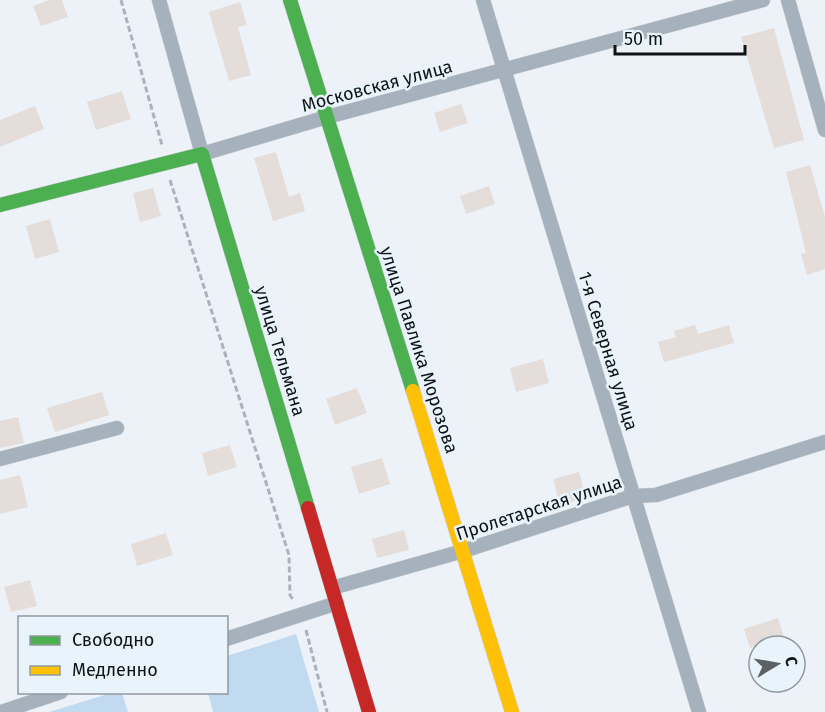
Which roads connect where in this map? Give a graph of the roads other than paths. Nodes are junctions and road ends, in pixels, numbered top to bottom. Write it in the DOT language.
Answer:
graph roads {
  1 [pos="159,0"];
  2 [pos="290,0"];
  3 [pos="483,0"];
  4 [pos="763,0"];
  5 [pos="788,0"];
  6 [pos="505,71"];
  7 [pos="327,117"];
  8 [pos="825,130"];
  9 [pos="202,154"];
  10 [pos="0,205"];
  11 [pos="117,428"];
  12 [pos="825,442"];
  13 [pos="0,459"];
  14 [pos="633,496"];
  15 [pos="463,551"];
  16 [pos="332,588"];
  17 [pos="337,603"];
  18 [pos="228,638"];
  19 [pos="58,694"];
  20 [pos="1,712"];
  21 [pos="369,712"];
  22 [pos="512,712"];
  23 [pos="699,712"];
  1 -- 9 [label="street, улица Тельмана"];
  2 -- 7 [label="street, улица Павлика Морозова"];
  3 -- 6 [label="street, 1-я Северная улица"];
  4 -- 6 [label="street, Московская улица"];
  5 -- 8 [label="street"];
  6 -- 7 [label="street, Московская улица"];
  6 -- 14 [label="street, 1-я Северная улица"];
  7 -- 9 [label="street, Московская улица"];
  7 -- 15 [label="street, улица Павлика Морозова"];
  9 -- 10 [label="street, Московская улица"];
  9 -- 16 [label="street, улица Тельмана"];
  11 -- 13 [label="street"];
  12 -- 14 [label="street, Пролетарская улица"];
  14 -- 15 [label="street, Пролетарская улица"];
  14 -- 23 [label="street, 1-я Северная улица"];
  15 -- 16 [label="street, Пролетарская улица"];
  15 -- 22 [label="street, улица Павлика Морозова"];
  16 -- 17 [label="street, улица Тельмана"];
  17 -- 18 [label="street"];
  17 -- 21 [label="street, улица Тельмана"];
  19 -- 20 [label="street"];
}
